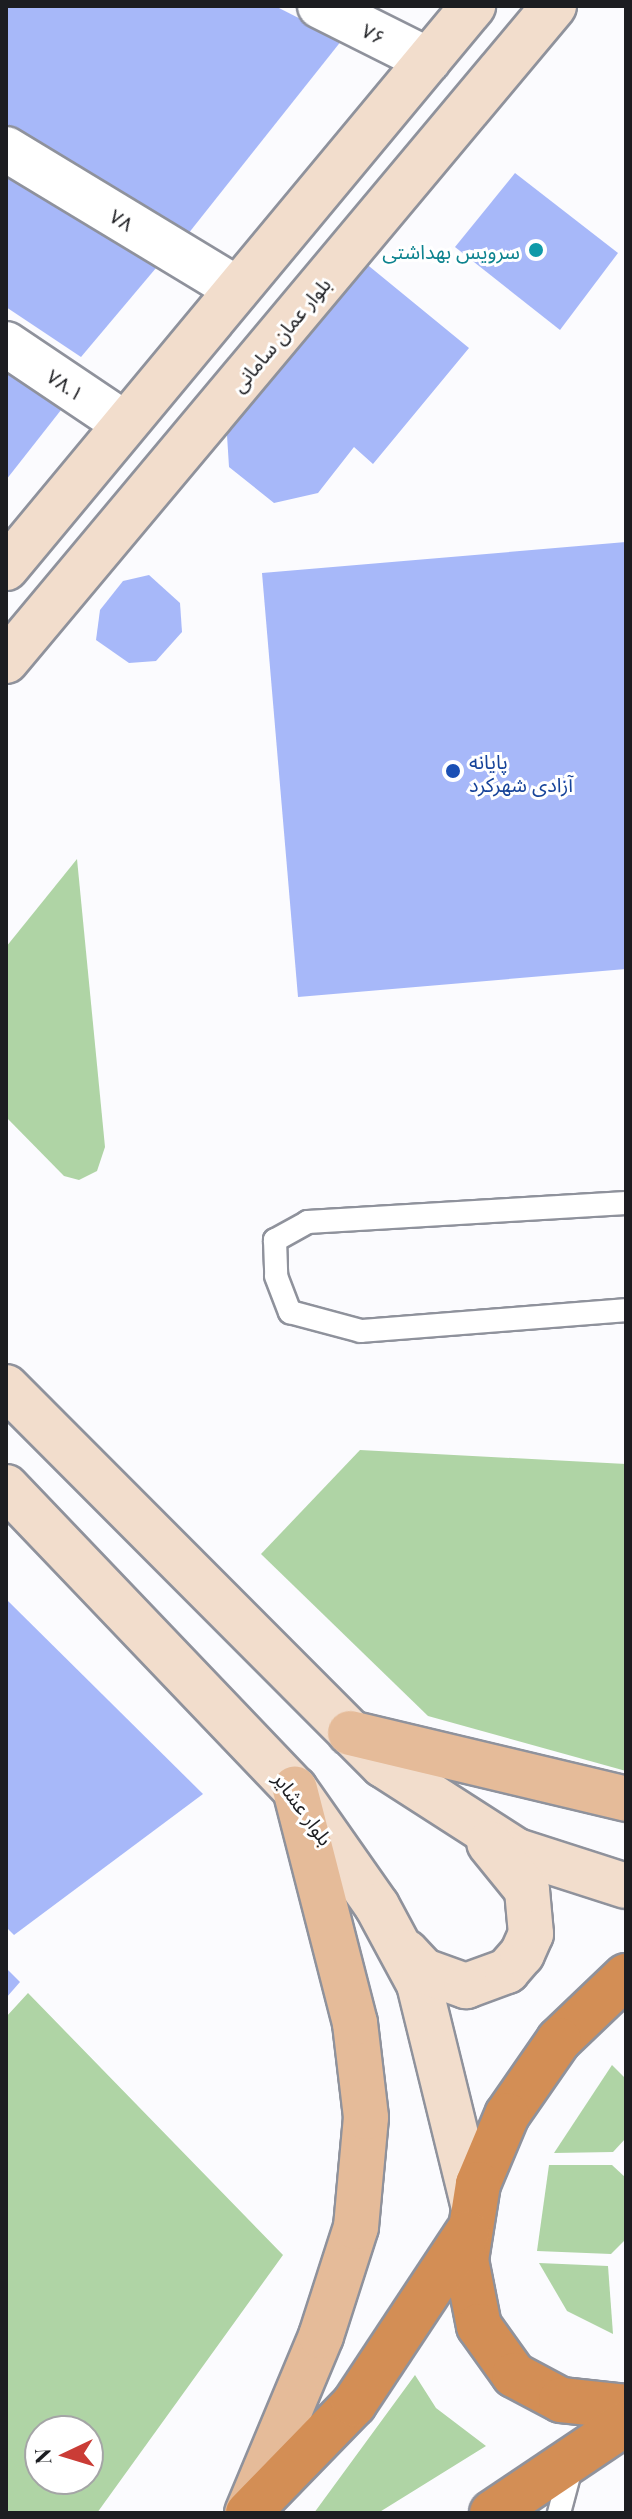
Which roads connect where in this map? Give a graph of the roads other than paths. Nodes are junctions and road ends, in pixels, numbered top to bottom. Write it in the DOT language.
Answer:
graph roads {
  1 [pos="320,6"];
  2 [pos="473,6"];
  3 [pos="554,6"];
  4 [pos="428,60"];
  5 [pos="6,149"];
  6 [pos="237,289"];
  7 [pos="6,344"];
  8 [pos="125,424"];
  9 [pos="6,568"];
  10 [pos="6,661"];
  11 [pos="626,1203"];
  12 [pos="626,1310"];
  13 [pos="6,1387"];
  14 [pos="6,1487"];
  15 [pos="350,1733"];
  16 [pos="295,1789"];
  17 [pos="626,1799"];
  18 [pos="479,1832"];
  19 [pos="626,1886"];
  20 [pos="406,1952"];
  21 [pos="626,1976"];
  22 [pos="470,2218"];
  23 [pos="626,2407"];
  24 [pos="626,2423"];
  25 [pos="574,2458"];
  26 [pos="248,2513"];
  27 [pos="492,2513"];
  28 [pos="559,2513"];
  1 -- 4 [label="street, ۷۶"];
  2 -- 4 [label="main road"];
  3 -- 10 [label="main road, بلوار عمان سامانی"];
  4 -- 6 [label="main road"];
  5 -- 6 [label="street, ۷۸"];
  6 -- 8 [label="main road"];
  7 -- 8 [label="street, ۷۸.۱"];
  8 -- 9 [label="main road"];
  11 -- 12 [label="lane"];
  13 -- 15 [label="main road"];
  14 -- 16 [label="main road, بلوار عشایر"];
  15 -- 17 [label="main road"];
  15 -- 18 [label="main road"];
  16 -- 20 [label="main road, بلوار عشایر"];
  16 -- 26 [label="main road"];
  18 -- 19 [label="main road"];
  18 -- 20 [label="main road"];
  20 -- 22 [label="main road, بلوار عشایر"];
  21 -- 22 [label="highway"];
  22 -- 23 [label="highway"];
  22 -- 26 [label="highway"];
  24 -- 25 [label="highway"];
  25 -- 27 [label="highway"];
  25 -- 28 [label="lane"];
}
